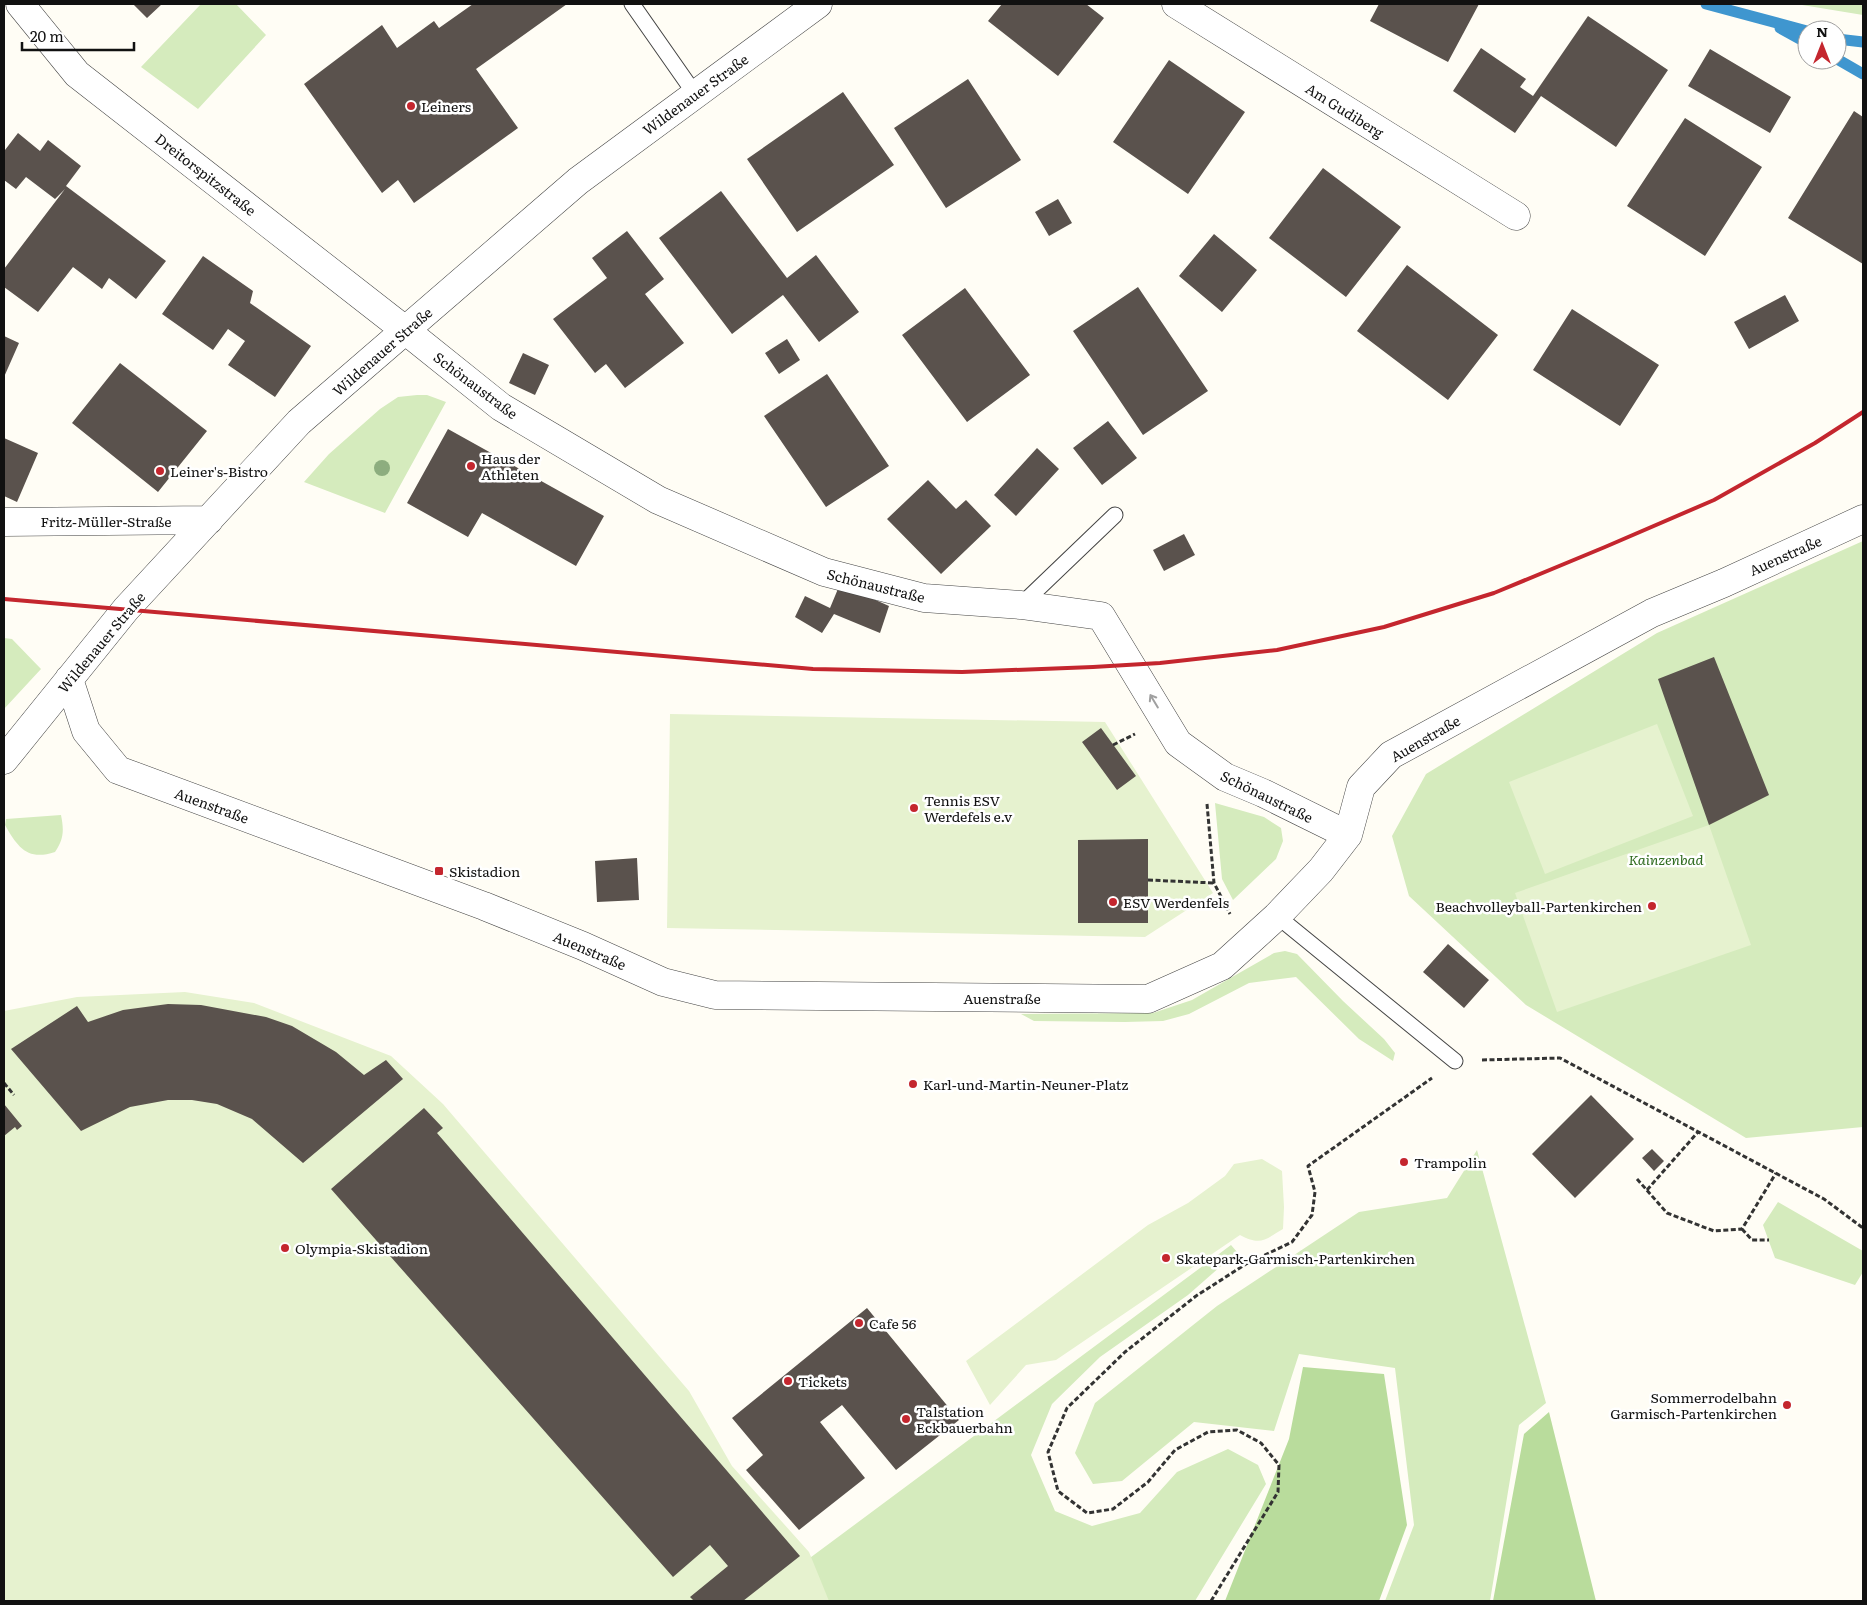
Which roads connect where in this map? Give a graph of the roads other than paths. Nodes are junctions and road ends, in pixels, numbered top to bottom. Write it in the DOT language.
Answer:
graph roads {
  1 [pos="20,4"];
  2 [pos="632,4"];
  3 [pos="818,4"];
  4 [pos="1176,4"];
  5 [pos="695,94"];
  6 [pos="1516,216"];
  7 [pos="406,330"];
  8 [pos="1115,515"];
  9 [pos="1863,519"];
  10 [pos="209,520"];
  11 [pos="4,522"];
  12 [pos="1021,605"];
  13 [pos="69,679"];
  14 [pos="4,760"];
  15 [pos="1348,835"];
  16 [pos="1277,916"];
  17 [pos="1455,1061"];
  1 -- 7 [label="street, Dreitorspitzstraße"];
  2 -- 5 [label="lane"];
  3 -- 5 [label="street, Wildenauer Straße"];
  4 -- 6 [label="street, Am Gudiberg"];
  5 -- 7 [label="street, Wildenauer Straße"];
  7 -- 10 [label="street, Wildenauer Straße"];
  7 -- 12 [label="street, Schönaustraße"];
  8 -- 12 [label="lane"];
  9 -- 15 [label="street, Auenstraße"];
  10 -- 11 [label="street, Fritz-Müller-Straße"];
  10 -- 13 [label="street, Wildenauer Straße"];
  15 -- 12 [label="street, Schönaustraße, one-way"];
  13 -- 14 [label="street, Wildenauer Straße"];
  13 -- 16 [label="street, Auenstraße"];
  15 -- 16 [label="street, Auenstraße"];
  16 -- 17 [label="lane"];
}
